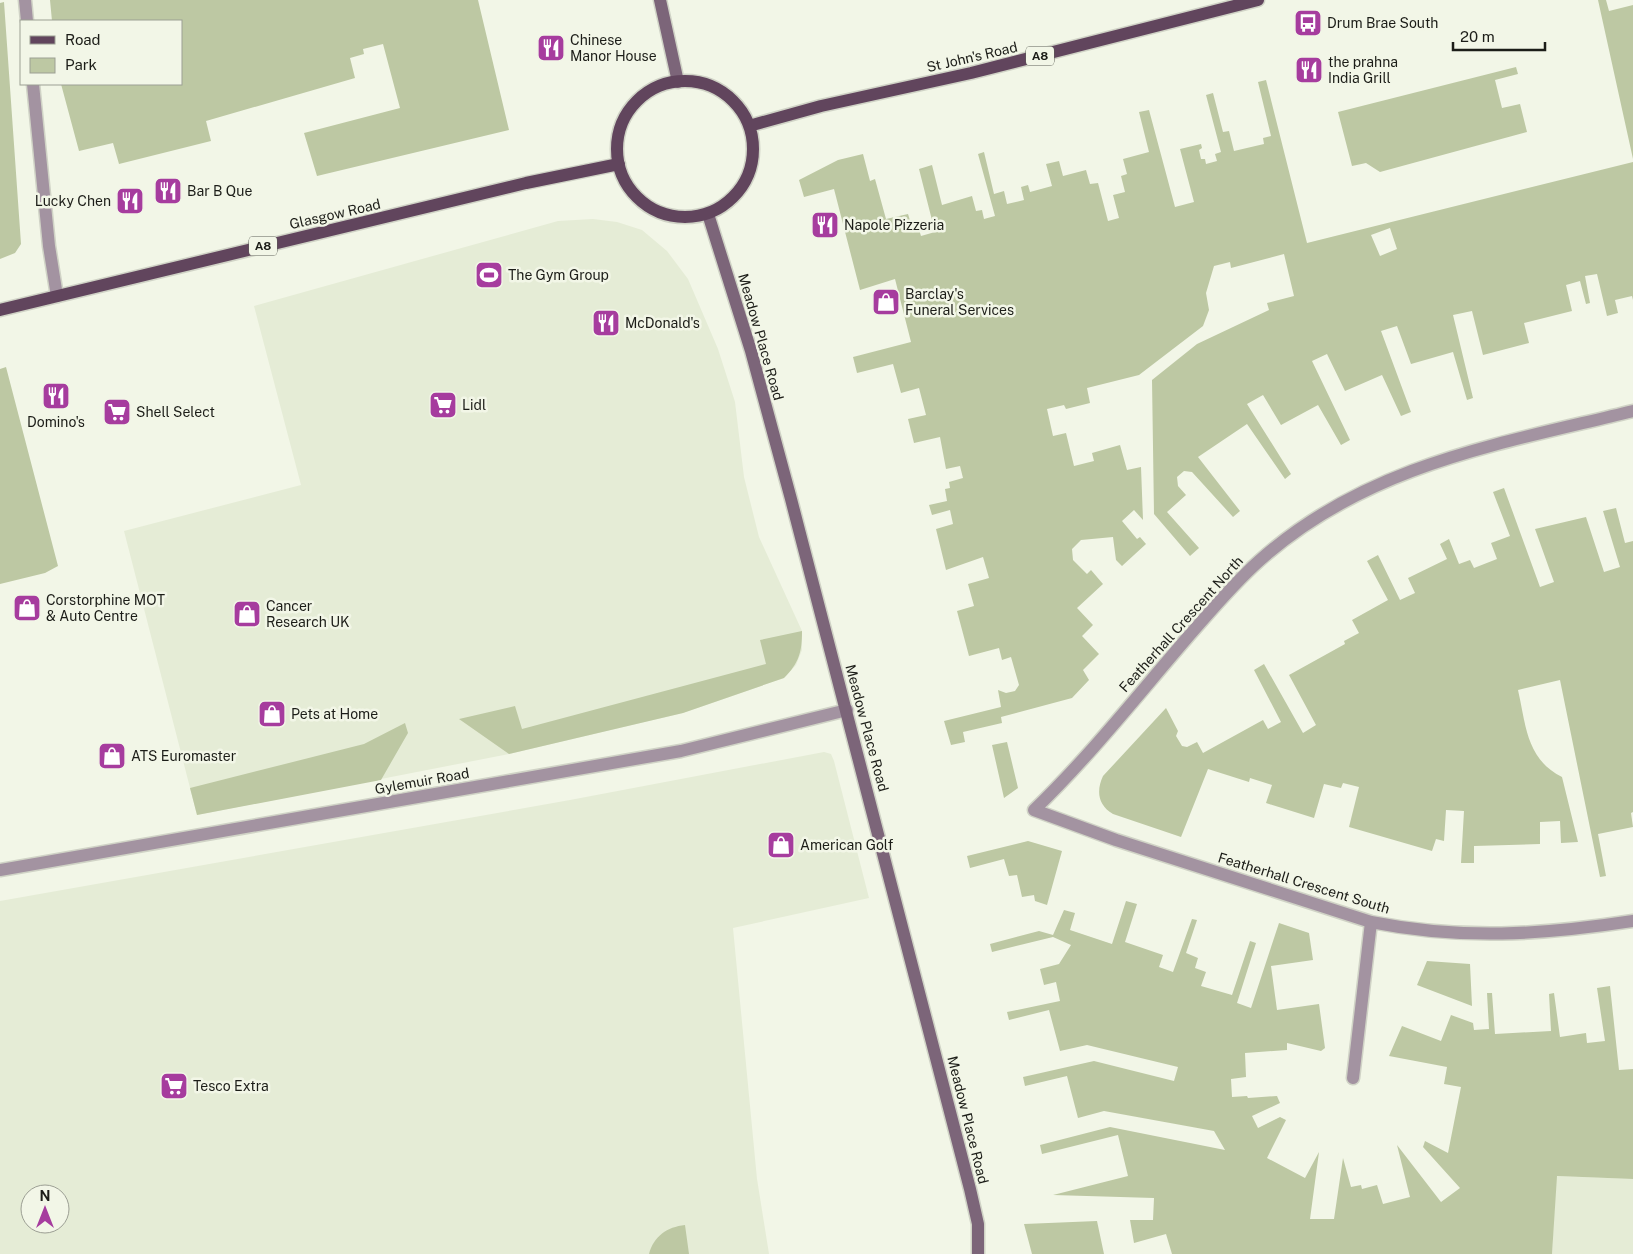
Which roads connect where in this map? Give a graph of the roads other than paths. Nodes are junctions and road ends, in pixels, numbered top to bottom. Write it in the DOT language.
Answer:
graph roads {
  1 [pos="25,0"];
  2 [pos="660,0"];
  3 [pos="1258,0"];
  4 [pos="27,20"];
  5 [pos="678,82"];
  6 [pos="33,85"];
  7 [pos="749,126"];
  8 [pos="619,164"];
  9 [pos="708,214"];
  10 [pos="57,296"];
  11 [pos="0,310"];
  12 [pos="1633,411"];
  13 [pos="847,710"];
  14 [pos="1034,810"];
  15 [pos="0,870"];
  16 [pos="1633,921"];
  17 [pos="1370,922"];
  18 [pos="1353,1078"];
  19 [pos="978,1254"];
  1 -- 4 [label="street"];
  2 -- 5 [label="main road"];
  3 -- 7 [label="main road, St John's Road / A8"];
  5 -- 7 [label="main road"];
  5 -- 8 [label="main road"];
  6 -- 10 [label="street"];
  7 -- 9 [label="main road"];
  8 -- 9 [label="main road"];
  8 -- 10 [label="main road, Glasgow Road / A8"];
  9 -- 13 [label="main road, Meadow Place Road"];
  10 -- 11 [label="main road, Glasgow Road / A8"];
  12 -- 14 [label="street, Featherhall Crescent North"];
  13 -- 15 [label="street, Gylemuir Road"];
  13 -- 19 [label="main road, Meadow Place Road"];
  14 -- 17 [label="street, Featherhall Crescent South"];
  16 -- 17 [label="street, Featherhall Crescent South"];
  17 -- 18 [label="street"];
}
